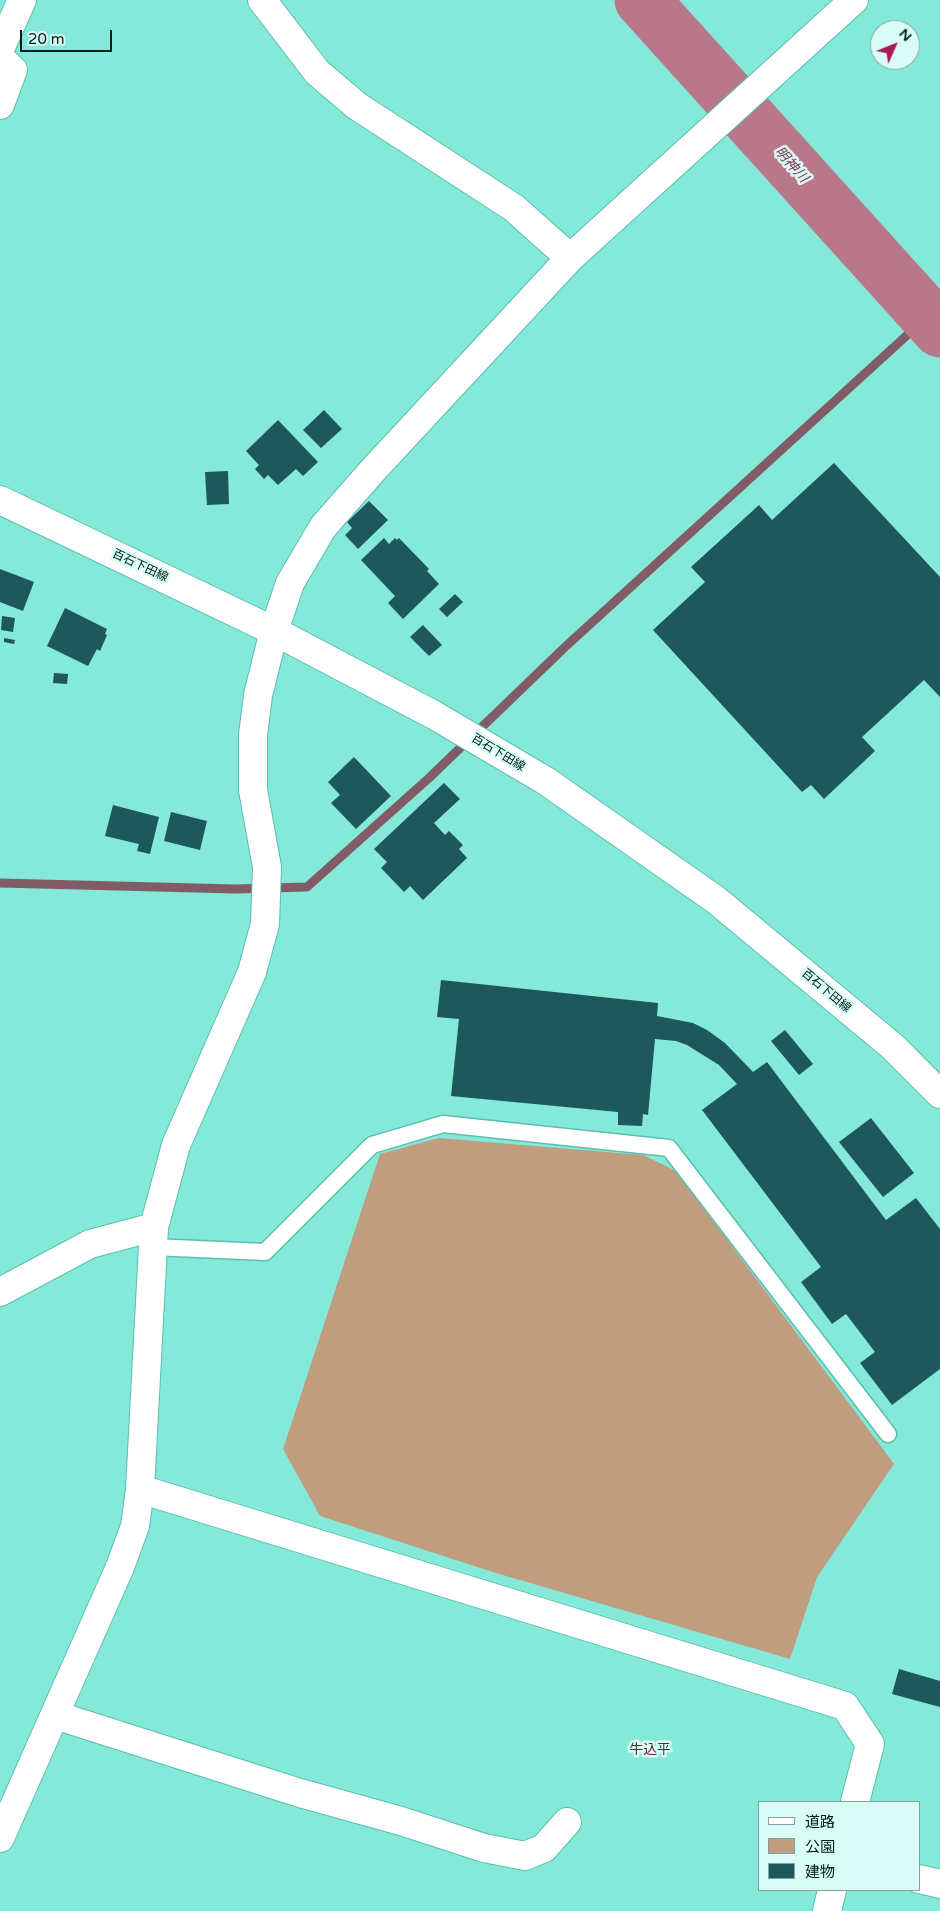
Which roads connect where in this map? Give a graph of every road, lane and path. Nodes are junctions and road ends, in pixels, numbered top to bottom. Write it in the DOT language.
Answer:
graph roads {
  1 [pos="22,0"];
  2 [pos="262,0"];
  3 [pos="854,0"];
  4 [pos="0,49"];
  5 [pos="0,58"];
  6 [pos="0,106"];
  7 [pos="570,258"];
  8 [pos="0,500"];
  9 [pos="274,631"];
  10 [pos="940,1094"];
  11 [pos="154,1237"];
  12 [pos="0,1292"];
  13 [pos="888,1434"];
  14 [pos="140,1490"];
  15 [pos="55,1715"];
  16 [pos="855,1801"];
  17 [pos="566,1822"];
  18 [pos="0,1838"];
  19 [pos="920,1879"];
  20 [pos="940,1884"];
  21 [pos="832,1891"];
  22 [pos="827,1911"];
  1 -- 4 [label="street"];
  2 -- 7 [label="street"];
  3 -- 7 [label="street"];
  5 -- 6 [label="street"];
  7 -- 9 [label="street"];
  8 -- 9 [label="street, 百石下田線"];
  9 -- 10 [label="street, 百石下田線"];
  9 -- 11 [label="street"];
  11 -- 12 [label="street"];
  11 -- 13 [label="lane"];
  11 -- 14 [label="street"];
  14 -- 15 [label="street"];
  14 -- 16 [label="street"];
  15 -- 17 [label="street"];
  15 -- 18 [label="street"];
  19 -- 20 [label="street"];
  21 -- 22 [label="street"];
}
